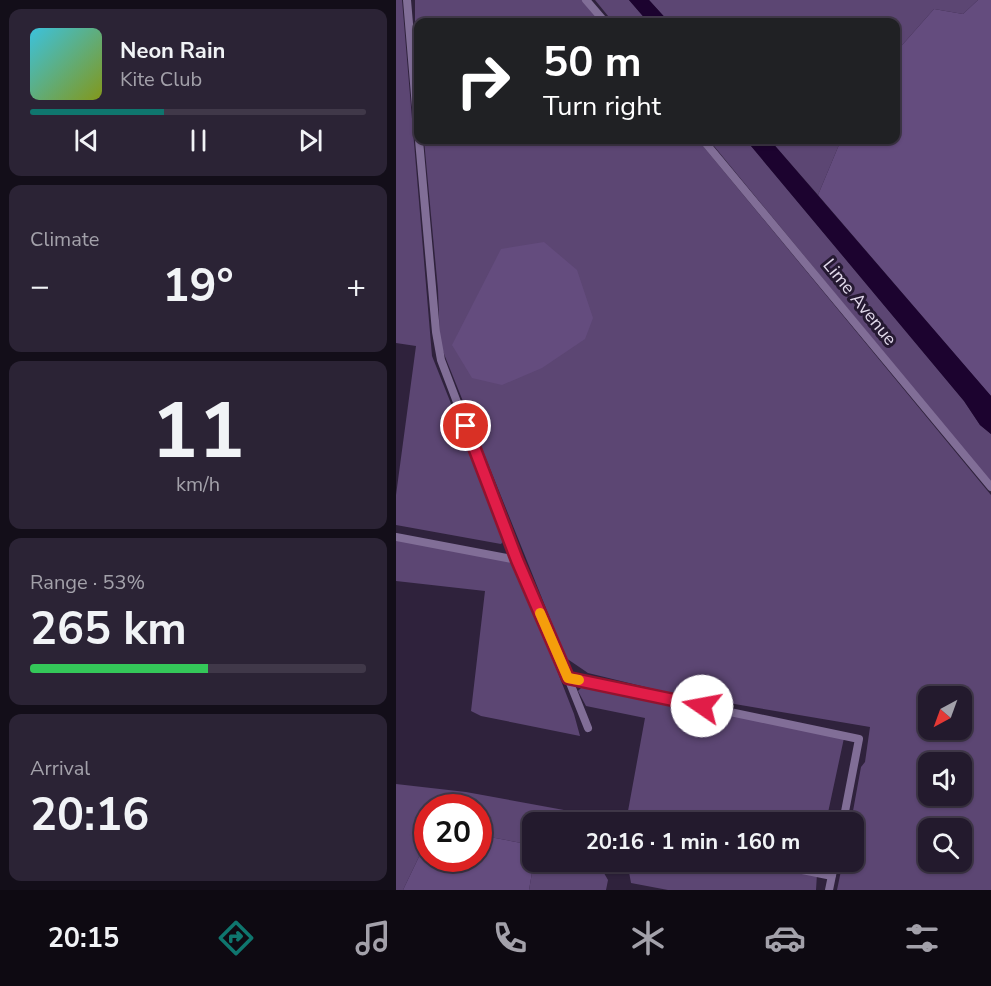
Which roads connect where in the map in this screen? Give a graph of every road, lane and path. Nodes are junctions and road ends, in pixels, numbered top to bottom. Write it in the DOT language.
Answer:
graph roads {
  1 [pos="407,0"];
  2 [pos="586,0"];
  3 [pos="602,18"];
  4 [pos="414,83"];
  5 [pos="419,144"];
  6 [pos="706,144"];
  7 [pos="991,487"];
  8 [pos="396,537"];
  9 [pos="517,560"];
  10 [pos="568,678"];
  11 [pos="588,728"];
  12 [pos="845,812"];
  13 [pos="812,872"];
  14 [pos="833,872"];
  15 [pos="832,876"];
  16 [pos="829,890"];
  1 -- 4 [label="lane"];
  2 -- 3 [label="lane"];
  5 -- 9 [label="lane"];
  6 -- 7 [label="lane, Lime Avenue"];
  8 -- 9 [label="lane"];
  9 -- 10 [label="lane"];
  10 -- 11 [label="lane"];
  10 -- 12 [label="lane"];
  13 -- 15 [label="lane"];
  14 -- 15 [label="lane"];
  15 -- 16 [label="lane"];
}
